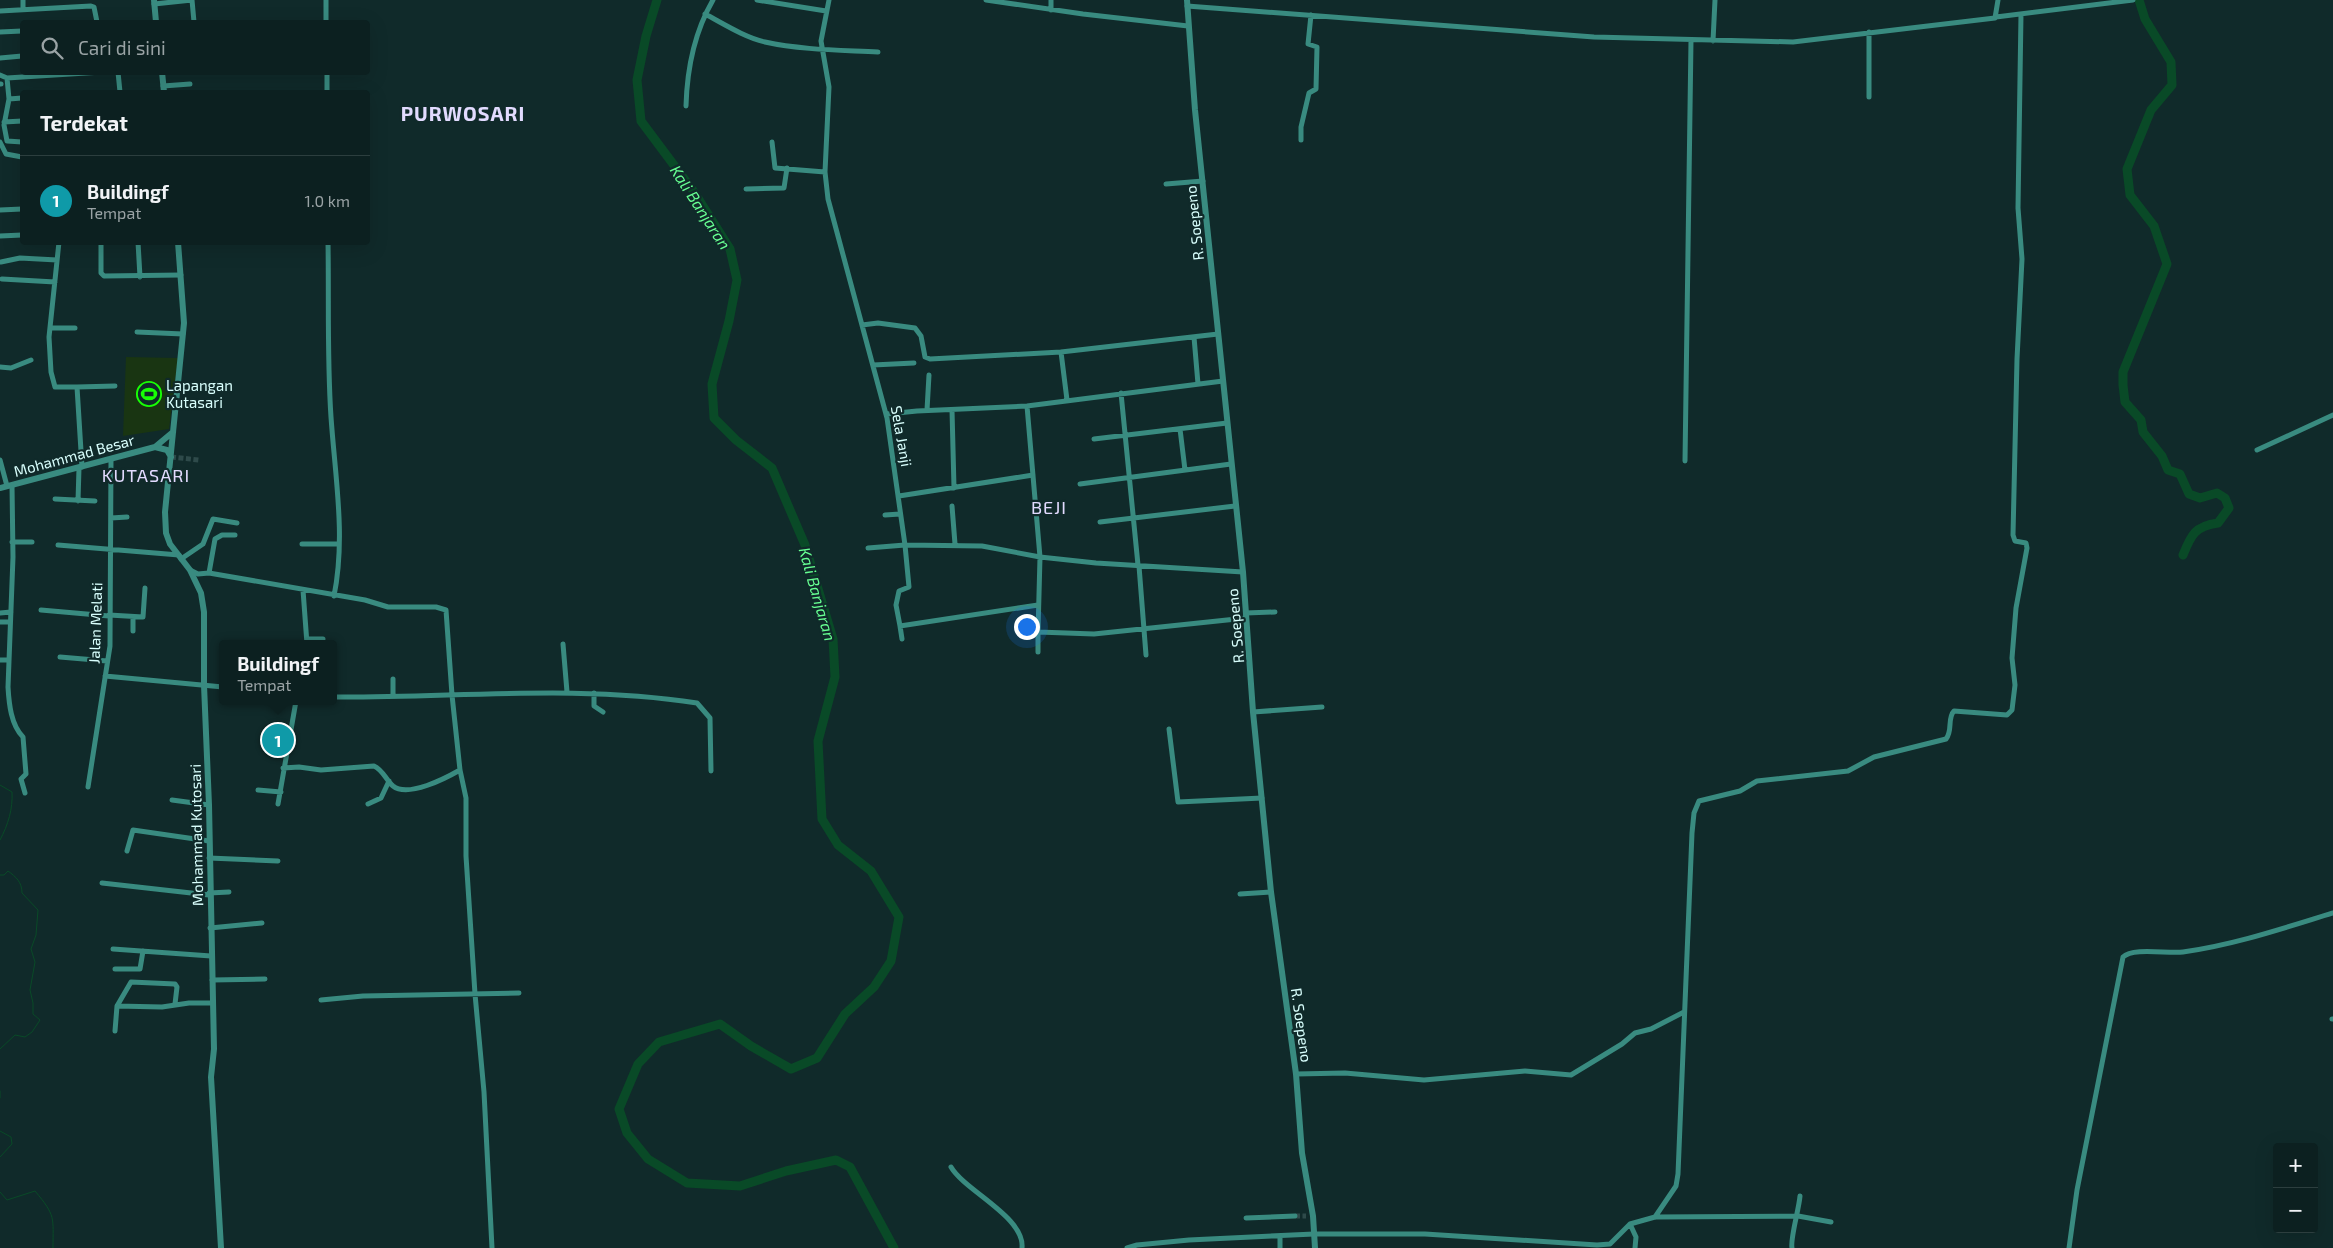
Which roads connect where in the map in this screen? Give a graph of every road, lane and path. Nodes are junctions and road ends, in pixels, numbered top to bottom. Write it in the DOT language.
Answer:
graph roads {
  1 [pos="23,0"];
  2 [pos="192,0"];
  3 [pos="326,0"];
  4 [pos="713,0"];
  5 [pos="757,0"];
  6 [pos="829,0"];
  7 [pos="986,0"];
  8 [pos="1052,0"];
  9 [pos="1715,0"];
  10 [pos="1998,0"];
  11 [pos="2133,0"];
  12 [pos="154,2"];
  13 [pos="1187,3"];
  14 [pos="23,9"];
  15 [pos="1051,10"];
  16 [pos="0,11"];
  17 [pos="826,11"];
  18 [pos="705,14"];
  19 [pos="2021,14"];
  20 [pos="1311,15"];
  21 [pos="1996,17"];
  22 [pos="97,20"];
  23 [pos="156,20"];
  24 [pos="194,20"];
  25 [pos="326,20"];
  26 [pos="1188,26"];
  27 [pos="20,31"];
  28 [pos="0,32"];
  29 [pos="1869,32"];
  30 [pos="1691,40"];
  31 [pos="1713,41"];
  32 [pos="822,49"];
  33 [pos="878,52"];
  34 [pos="20,56"];
  35 [pos="0,58"];
  36 [pos="0,75"];
  37 [pos="54,75"];
  38 [pos="118,75"];
  39 [pos="162,75"];
  40 [pos="327,75"];
  41 [pos="7,78"];
  42 [pos="190,84"];
  43 [pos="164,89"];
  44 [pos="120,90"];
  45 [pos="327,90"];
  46 [pos="1869,97"];
  47 [pos="20,98"];
  48 [pos="9,99"];
  49 [pos="686,106"];
  50 [pos="20,121"];
  51 [pos="3,124"];
  52 [pos="1301,140"];
  53 [pos="20,142"];
  54 [pos="772,142"];
  55 [pos="0,145"];
  56 [pos="20,157"];
  57 [pos="787,168"];
  58 [pos="825,172"];
  59 [pos="1203,181"];
  60 [pos="1166,184"];
  61 [pos="746,189"];
  62 [pos="20,209"];
  63 [pos="0,210"];
  64 [pos="20,235"];
  65 [pos="0,236"];
  66 [pos="58,245"];
  67 [pos="101,245"];
  68 [pos="138,245"];
  69 [pos="178,245"];
  70 [pos="328,245"];
  71 [pos="57,260"];
  72 [pos="1,262"];
  73 [pos="181,276"];
  74 [pos="140,277"];
  75 [pos="2,279"];
  76 [pos="55,282"];
  77 [pos="862,325"];
  78 [pos="50,328"];
  79 [pos="76,328"];
  80 [pos="137,332"];
  81 [pos="183,334"];
  82 [pos="1218,334"];
  83 [pos="1194,337"];
  84 [pos="1061,352"];
  85 [pos="31,360"];
  86 [pos="914,362"];
  87 [pos="873,365"];
  88 [pos="0,367"];
  89 [pos="929,375"];
  90 [pos="1223,381"];
  91 [pos="1198,384"];
  92 [pos="115,386"];
  93 [pos="76,387"];
  94 [pos="1121,393"];
  95 [pos="1067,400"];
  96 [pos="1027,406"];
  97 [pos="927,410"];
  98 [pos="952,410"];
  99 [pos="887,414"];
  100 [pos="2333,415"];
  101 [pos="1227,423"];
  102 [pos="1180,429"];
  103 [pos="173,432"];
  104 [pos="1125,436"];
  105 [pos="1094,439"];
  106 [pos="155,447"];
  107 [pos="2257,450"];
  108 [pos="171,457"];
  109 [pos="111,459"];
  110 [pos="0,460"];
  111 [pos="1685,461"];
  112 [pos="1231,464"];
  113 [pos="80,468"];
  114 [pos="1185,470"];
  115 [pos="1033,475"];
  116 [pos="1130,477"];
  117 [pos="1080,484"];
  118 [pos="6,487"];
  119 [pos="954,488"];
  120 [pos="899,496"];
  121 [pos="55,499"];
  122 [pos="78,501"];
  123 [pos="95,501"];
  124 [pos="952,506"];
  125 [pos="1235,506"];
  126 [pos="900,514"];
  127 [pos="885,515"];
  128 [pos="127,517"];
  129 [pos="111,518"];
  130 [pos="1133,518"];
  131 [pos="1100,522"];
  132 [pos="237,523"];
  133 [pos="235,535"];
  134 [pos="12,542"];
  135 [pos="32,542"];
  136 [pos="302,544"];
  137 [pos="339,544"];
  138 [pos="955,544"];
  139 [pos="58,545"];
  140 [pos="905,545"];
  141 [pos="868,548"];
  142 [pos="110,549"];
  143 [pos="180,557"];
  144 [pos="1040,557"];
  145 [pos="1139,566"];
  146 [pos="190,570"];
  147 [pos="1243,572"];
  148 [pos="209,573"];
  149 [pos="145,588"];
  150 [pos="303,590"];
  151 [pos="334,596"];
  152 [pos="1038,605"];
  153 [pos="40,610"];
  154 [pos="11,612"];
  155 [pos="1275,612"];
  156 [pos="0,613"];
  157 [pos="109,616"];
  158 [pos="1246,616"];
  159 [pos="133,618"];
  160 [pos="0,622"];
  161 [pos="10,622"];
  162 [pos="900,626"];
  163 [pos="1144,628"];
  164 [pos="133,631"];
  165 [pos="1038,632"];
  166 [pos="323,639"];
  167 [pos="307,640"];
  168 [pos="315,640"];
  169 [pos="902,640"];
  170 [pos="563,644"];
  171 [pos="1038,652"];
  172 [pos="1146,655"];
  173 [pos="60,657"];
  174 [pos="0,660"];
  175 [pos="8,660"];
  176 [pos="107,661"];
  177 [pos="105,676"];
  178 [pos="393,679"];
  179 [pos="204,684"];
  180 [pos="219,687"];
  181 [pos="567,692"];
  182 [pos="594,693"];
  183 [pos="452,694"];
  184 [pos="393,696"];
  185 [pos="337,697"];
  186 [pos="295,705"];
  187 [pos="1322,707"];
  188 [pos="603,712"];
  189 [pos="1253,712"];
  190 [pos="1169,729"];
  191 [pos="283,768"];
  192 [pos="460,770"];
  193 [pos="711,770"];
  194 [pos="389,781"];
  195 [pos="88,787"];
  196 [pos="258,790"];
  197 [pos="281,792"];
  198 [pos="25,793"];
  199 [pos="1262,798"];
  200 [pos="172,800"];
  201 [pos="278,804"];
  202 [pos="368,804"];
  203 [pos="209,805"];
  204 [pos="209,840"];
  205 [pos="127,851"];
  206 [pos="209,858"];
  207 [pos="278,861"];
  208 [pos="102,882"];
  209 [pos="229,892"];
  210 [pos="1271,892"];
  211 [pos="209,894"];
  212 [pos="1240,894"];
  213 [pos="2333,913"];
  214 [pos="262,923"];
  215 [pos="210,928"];
  216 [pos="113,949"];
  217 [pos="143,951"];
  218 [pos="211,956"];
  219 [pos="114,969"];
  220 [pos="265,979"];
  221 [pos="212,980"];
  222 [pos="475,994"];
  223 [pos="519,994"];
  224 [pos="321,1000"];
  225 [pos="212,1003"];
  226 [pos="174,1004"];
  227 [pos="117,1006"];
  228 [pos="1684,1012"];
  229 [pos="115,1031"];
  230 [pos="1296,1074"];
  231 [pos="951,1167"];
  232 [pos="1800,1196"];
  233 [pos="1295,1216"];
  234 [pos="1798,1216"];
  235 [pos="1655,1217"];
  236 [pos="1246,1218"];
  237 [pos="1831,1222"];
  238 [pos="1630,1224"];
  239 [pos="1314,1234"];
  240 [pos="1280,1236"];
  241 [pos="1513,1241"];
  242 [pos="221,1248"];
  243 [pos="492,1248"];
  244 [pos="1022,1248"];
  245 [pos="1127,1248"];
  246 [pos="1280,1248"];
  247 [pos="1315,1248"];
  248 [pos="1513,1248"];
  249 [pos="1635,1248"];
  250 [pos="1792,1248"];
  251 [pos="2070,1248"];
  1 -- 14 [label="street"];
  2 -- 12 [label="street"];
  2 -- 24 [label="street"];
  3 -- 25 [label="street"];
  4 -- 18 [label="street"];
  5 -- 17 [label="street"];
  6 -- 17 [label="street, Sela Janji"];
  7 -- 15 [label="street"];
  8 -- 15 [label="street"];
  9 -- 31 [label="street"];
  10 -- 21 [label="street"];
  11 -- 19 [label="street"];
  12 -- 23 [label="street"];
  13 -- 20 [label="street"];
  13 -- 26 [label="street, R. Soepeno"];
  14 -- 16 [label="street"];
  14 -- 22 [label="street"];
  15 -- 26 [label="street"];
  17 -- 32 [label="street, Sela Janji"];
  18 -- 32 [label="street"];
  18 -- 49 [label="street"];
  19 -- 21 [label="street"];
  19 -- 228 [label="street"];
  20 -- 30 [label="street"];
  20 -- 52 [label="street"];
  21 -- 29 [label="street"];
  26 -- 59 [label="street, R. Soepeno"];
  27 -- 28 [label="street"];
  29 -- 31 [label="street"];
  29 -- 46 [label="street"];
  30 -- 31 [label="street"];
  30 -- 111 [label="street"];
  32 -- 33 [label="street"];
  32 -- 58 [label="street, Sela Janji"];
  34 -- 35 [label="street"];
  36 -- 41 [label="street"];
  37 -- 41 [label="street"];
  38 -- 44 [label="street"];
  39 -- 43 [label="street"];
  40 -- 45 [label="street"];
  41 -- 48 [label="street"];
  42 -- 43 [label="street"];
  47 -- 48 [label="street"];
  48 -- 51 [label="street"];
  50 -- 51 [label="street"];
  51 -- 53 [label="street"];
  54 -- 57 [label="street"];
  55 -- 56 [label="street"];
  57 -- 58 [label="street"];
  57 -- 61 [label="street"];
  58 -- 77 [label="street, Sela Janji"];
  59 -- 60 [label="street"];
  59 -- 82 [label="street, R. Soepeno"];
  62 -- 63 [label="street"];
  64 -- 65 [label="street"];
  66 -- 71 [label="street"];
  67 -- 74 [label="street"];
  68 -- 74 [label="street"];
  69 -- 73 [label="street, Mohammad Kutosari"];
  70 -- 137 [label="street"];
  71 -- 72 [label="street"];
  71 -- 76 [label="street"];
  73 -- 74 [label="street"];
  73 -- 81 [label="street, Mohammad Kutosari"];
  75 -- 76 [label="street"];
  76 -- 78 [label="street"];
  77 -- 84 [label="street"];
  77 -- 87 [label="street, Sela Janji"];
  78 -- 79 [label="street"];
  78 -- 93 [label="street"];
  80 -- 81 [label="street"];
  81 -- 103 [label="street, Mohammad Kutosari"];
  82 -- 83 [label="street"];
  82 -- 90 [label="street, R. Soepeno"];
  83 -- 84 [label="street"];
  83 -- 91 [label="street"];
  84 -- 95 [label="street"];
  85 -- 88 [label="street"];
  86 -- 87 [label="street"];
  87 -- 99 [label="street, Sela Janji"];
  89 -- 97 [label="street"];
  90 -- 91 [label="street"];
  90 -- 101 [label="street, R. Soepeno"];
  91 -- 94 [label="street"];
  92 -- 93 [label="street"];
  93 -- 113 [label="street"];
  94 -- 95 [label="street"];
  94 -- 104 [label="street"];
  95 -- 96 [label="street"];
  96 -- 98 [label="street"];
  96 -- 115 [label="street"];
  97 -- 98 [label="street"];
  97 -- 99 [label="street"];
  98 -- 119 [label="street"];
  99 -- 120 [label="street, Sela Janji"];
  100 -- 107 [label="street"];
  101 -- 102 [label="street"];
  101 -- 112 [label="street, R. Soepeno"];
  102 -- 104 [label="street"];
  102 -- 114 [label="street"];
  103 -- 106 [label="street"];
  103 -- 108 [label="street, Mohammad Kutosari"];
  104 -- 105 [label="street"];
  104 -- 116 [label="street"];
  106 -- 108 [label="street"];
  106 -- 109 [label="street, Mohammad Besar"];
  108 -- 143 [label="street, Mohammad Kutosari"];
  109 -- 113 [label="street, Mohammad Besar"];
  109 -- 129 [label="street, Jalan Melati"];
  110 -- 118 [label="street"];
  112 -- 114 [label="street"];
  112 -- 125 [label="street, R. Soepeno"];
  113 -- 118 [label="street, Mohammad Besar"];
  113 -- 122 [label="street"];
  114 -- 116 [label="street"];
  115 -- 119 [label="street"];
  115 -- 144 [label="street"];
  116 -- 117 [label="street"];
  116 -- 130 [label="street"];
  118 -- 134 [label="street"];
  119 -- 120 [label="street"];
  120 -- 126 [label="street, Sela Janji"];
  121 -- 122 [label="street"];
  122 -- 123 [label="street"];
  124 -- 138 [label="street"];
  125 -- 130 [label="street"];
  125 -- 147 [label="street, R. Soepeno"];
  126 -- 127 [label="street"];
  126 -- 140 [label="street, Sela Janji"];
  128 -- 129 [label="street"];
  129 -- 142 [label="street, Jalan Melati"];
  130 -- 131 [label="street"];
  130 -- 145 [label="street"];
  132 -- 143 [label="street"];
  133 -- 148 [label="street"];
  134 -- 135 [label="street"];
  134 -- 154 [label="street"];
  136 -- 137 [label="street"];
  137 -- 151 [label="street"];
  138 -- 140 [label="street"];
  138 -- 144 [label="street"];
  139 -- 142 [label="street"];
  140 -- 141 [label="street"];
  140 -- 162 [label="street, Sela Janji"];
  142 -- 143 [label="street"];
  142 -- 157 [label="street, Jalan Melati"];
  143 -- 146 [label="street, Mohammad Kutosari"];
  144 -- 145 [label="street"];
  144 -- 152 [label="street"];
  145 -- 147 [label="street"];
  145 -- 163 [label="street"];
  146 -- 148 [label="street"];
  146 -- 179 [label="street, Mohammad Kutosari"];
  147 -- 158 [label="street, R. Soepeno"];
  148 -- 150 [label="street"];
  149 -- 159 [label="street"];
  150 -- 151 [label="street"];
  150 -- 167 [label="street"];
  151 -- 183 [label="street"];
  152 -- 162 [label="street"];
  152 -- 165 [label="street"];
  153 -- 157 [label="street"];
  154 -- 156 [label="street"];
  154 -- 161 [label="street"];
  155 -- 158 [label="street"];
  157 -- 159 [label="street"];
  157 -- 176 [label="street, Jalan Melati"];
  158 -- 163 [label="street"];
  158 -- 189 [label="street, R. Soepeno"];
  159 -- 164 [label="street"];
  160 -- 161 [label="street"];
  161 -- 175 [label="street"];
  162 -- 169 [label="street"];
  163 -- 165 [label="street"];
  163 -- 172 [label="street"];
  165 -- 171 [label="street"];
  166 -- 168 [label="street"];
  170 -- 181 [label="street"];
  173 -- 176 [label="street"];
  174 -- 175 [label="street"];
  175 -- 198 [label="street"];
  176 -- 177 [label="street, Jalan Melati"];
  177 -- 179 [label="street"];
  177 -- 195 [label="street, Jalan Melati"];
  178 -- 184 [label="street"];
  179 -- 180 [label="street"];
  179 -- 203 [label="street, Mohammad Kutosari"];
  181 -- 182 [label="street"];
  181 -- 183 [label="street"];
  182 -- 188 [label="street"];
  182 -- 193 [label="street"];
  183 -- 184 [label="street"];
  183 -- 192 [label="street"];
  184 -- 185 [label="street"];
  186 -- 191 [label="street"];
  187 -- 189 [label="street"];
  189 -- 199 [label="street, R. Soepeno"];
  190 -- 199 [label="street"];
  191 -- 194 [label="street"];
  191 -- 197 [label="street"];
  192 -- 194 [label="street"];
  192 -- 222 [label="street"];
  194 -- 202 [label="street"];
  196 -- 197 [label="street"];
  197 -- 201 [label="street"];
  199 -- 210 [label="street, R. Soepeno"];
  200 -- 203 [label="street"];
  203 -- 204 [label="street, Mohammad Kutosari"];
  204 -- 205 [label="street"];
  204 -- 206 [label="street, Mohammad Kutosari"];
  206 -- 207 [label="street"];
  206 -- 211 [label="street, Mohammad Kutosari"];
  208 -- 211 [label="street"];
  209 -- 211 [label="street"];
  210 -- 212 [label="street"];
  210 -- 230 [label="street, R. Soepeno"];
  211 -- 215 [label="street, Mohammad Kutosari"];
  213 -- 251 [label="street"];
  214 -- 215 [label="street"];
  215 -- 218 [label="street, Mohammad Kutosari"];
  216 -- 217 [label="street"];
  217 -- 218 [label="street"];
  217 -- 219 [label="street"];
  218 -- 221 [label="street, Mohammad Kutosari"];
  220 -- 221 [label="street"];
  221 -- 225 [label="street, Mohammad Kutosari"];
  222 -- 223 [label="street"];
  222 -- 224 [label="street"];
  222 -- 243 [label="street"];
  225 -- 226 [label="street"];
  225 -- 242 [label="street, Mohammad Kutosari"];
  226 -- 227 [label="street"];
  226 -- 227 [label="street"];
  227 -- 229 [label="street"];
  228 -- 230 [label="street"];
  228 -- 235 [label="street"];
  230 -- 239 [label="street, R. Soepeno"];
  231 -- 244 [label="street"];
  232 -- 234 [label="street"];
  233 -- 236 [label="street"];
  234 -- 235 [label="street"];
  234 -- 237 [label="street"];
  234 -- 250 [label="street"];
  235 -- 238 [label="street"];
  238 -- 241 [label="street"];
  238 -- 249 [label="street"];
  239 -- 240 [label="street"];
  239 -- 241 [label="street"];
  239 -- 247 [label="street, R. Soepeno"];
  240 -- 245 [label="street"];
  240 -- 246 [label="street"];
  241 -- 248 [label="street"];
}
